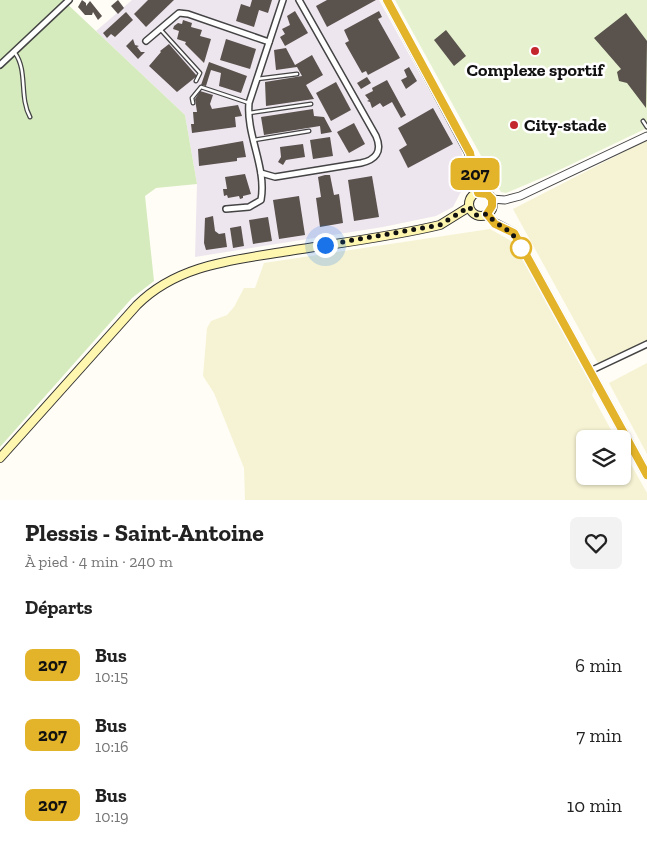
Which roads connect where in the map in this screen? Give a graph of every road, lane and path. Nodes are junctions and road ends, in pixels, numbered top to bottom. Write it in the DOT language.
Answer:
graph roads {
  1 [pos="283,0"];
  2 [pos="299,0"];
  3 [pos="387,0"];
  4 [pos="67,1"];
  5 [pos="160,29"];
  6 [pos="146,41"];
  7 [pos="269,42"];
  8 [pos="14,51"];
  9 [pos="0,65"];
  10 [pos="297,74"];
  11 [pos="256,79"];
  12 [pos="196,81"];
  13 [pos="249,102"];
  14 [pos="193,103"];
  15 [pos="311,104"];
  16 [pos="249,113"];
  17 [pos="30,117"];
  18 [pos="643,121"];
  19 [pos="647,127"];
  20 [pos="309,131"];
  21 [pos="647,136"];
  22 [pos="254,140"];
  23 [pos="261,173"];
  24 [pos="478,193"];
  25 [pos="492,199"];
  26 [pos="469,207"];
  27 [pos="226,209"];
  28 [pos="487,214"];
  29 [pos="647,344"];
  30 [pos="590,372"];
  31 [pos="0,458"];
  32 [pos="647,475"];
  1 -- 7 [label="street"];
  2 -- 23 [label="street"];
  3 -- 24 [label="main road"];
  4 -- 8 [label="street"];
  5 -- 6 [label="street"];
  5 -- 7 [label="street"];
  5 -- 12 [label="lane"];
  7 -- 11 [label="street"];
  8 -- 9 [label="street"];
  8 -- 17 [label="lane"];
  10 -- 11 [label="lane"];
  11 -- 13 [label="street"];
  13 -- 14 [label="lane"];
  13 -- 16 [label="street"];
  15 -- 16 [label="lane"];
  16 -- 22 [label="street"];
  18 -- 19 [label="lane"];
  20 -- 22 [label="lane"];
  21 -- 25 [label="street"];
  22 -- 23 [label="street"];
  23 -- 27 [label="street"];
  24 -- 25 [label="main road"];
  24 -- 26 [label="main road"];
  25 -- 28 [label="main road"];
  26 -- 28 [label="main road"];
  26 -- 31 [label="main road"];
  28 -- 30 [label="main road"];
  29 -- 30 [label="street"];
  30 -- 32 [label="main road"];
}
